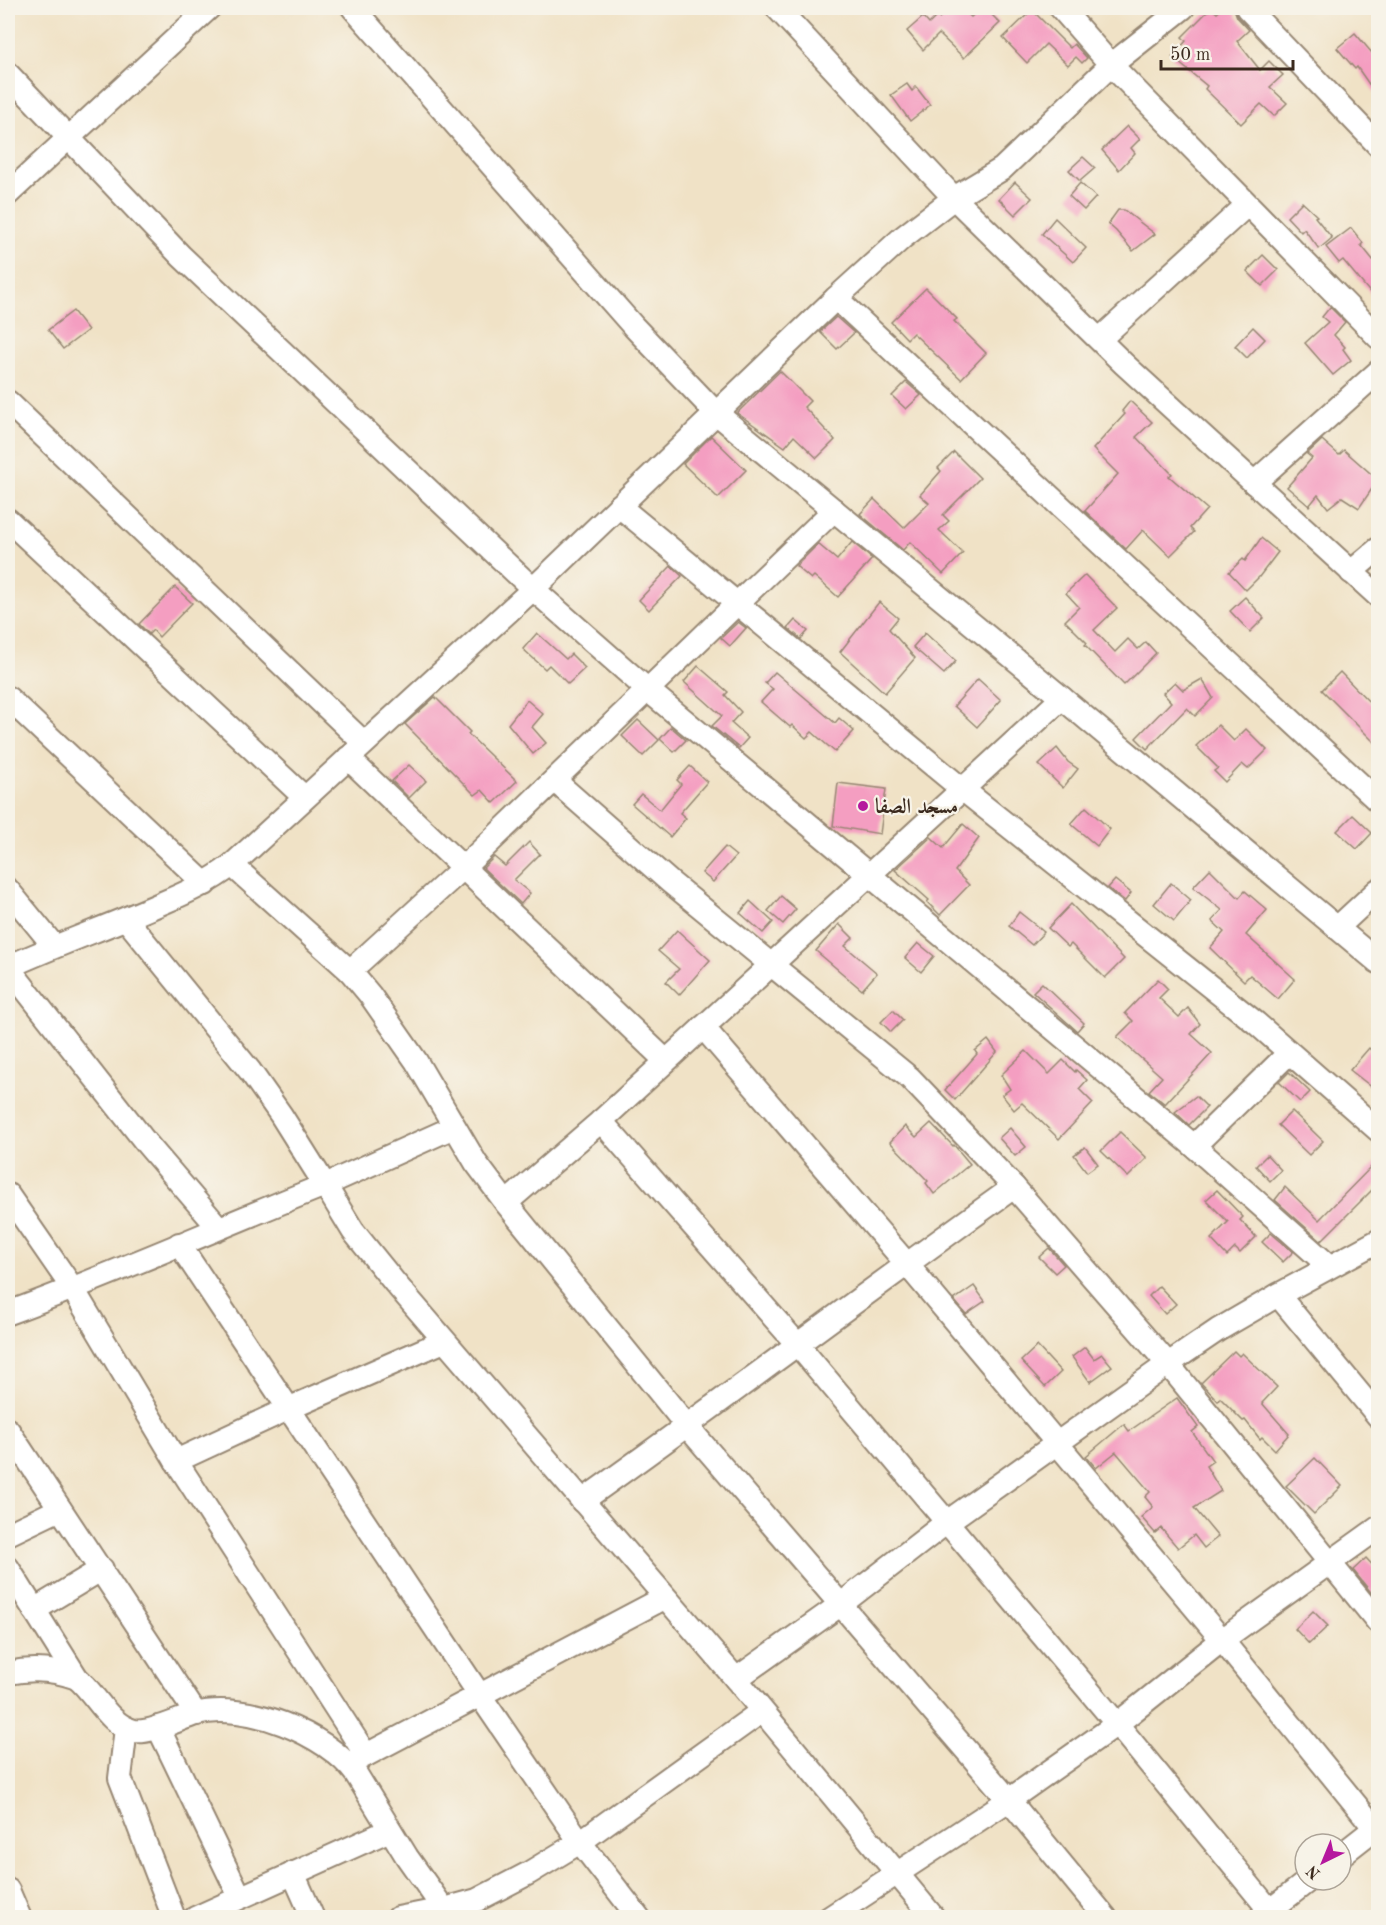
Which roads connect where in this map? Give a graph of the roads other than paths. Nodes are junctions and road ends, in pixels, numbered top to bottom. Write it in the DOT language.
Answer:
graph roads {
  1 [pos="209,8"];
  2 [pos="353,8"];
  3 [pos="777,8"];
  4 [pos="1062,8"];
  5 [pos="1183,8"];
  6 [pos="1247,8"];
  7 [pos="1111,66"];
  8 [pos="8,74"];
  9 [pos="68,138"];
  10 [pos="1378,145"];
  11 [pos="8,194"];
  12 [pos="954,198"];
  13 [pos="1247,205"];
  14 [pos="836,298"];
  15 [pos="1378,337"];
  16 [pos="1100,339"];
  17 [pos="1378,372"];
  18 [pos="8,402"];
  19 [pos="716,413"];
  20 [pos="1254,483"];
  21 [pos="619,506"];
  22 [pos="834,510"];
  23 [pos="8,520"];
  24 [pos="1378,549"];
  25 [pos="1352,572"];
  26 [pos="533,589"];
  27 [pos="1378,596"];
  28 [pos="737,604"];
  29 [pos="649,691"];
  30 [pos="8,698"];
  31 [pos="1062,698"];
  32 [pos="356,751"];
  33 [pos="555,781"];
  34 [pos="962,789"];
  35 [pos="304,797"];
  36 [pos="1378,801"];
  37 [pos="232,865"];
  38 [pos="463,868"];
  39 [pos="868,876"];
  40 [pos="205,884"];
  41 [pos="8,890"];
  42 [pos="1378,890"];
  43 [pos="126,919"];
  44 [pos="1336,927"];
  45 [pos="54,946"];
  46 [pos="1378,962"];
  47 [pos="770,964"];
  48 [pos="8,967"];
  49 [pos="350,971"];
  50 [pos="703,1027"];
  51 [pos="1289,1053"];
  52 [pos="666,1061"];
  53 [pos="601,1121"];
  54 [pos="454,1128"];
  55 [pos="1378,1130"];
  56 [pos="1194,1146"];
  57 [pos="325,1185"];
  58 [pos="1014,1187"];
  59 [pos="8,1195"];
  60 [pos="506,1203"];
  61 [pos="218,1227"];
  62 [pos="1378,1241"];
  63 [pos="179,1244"];
  64 [pos="906,1263"];
  65 [pos="1329,1266"];
  66 [pos="73,1289"];
  67 [pos="1278,1295"];
  68 [pos="8,1313"];
  69 [pos="444,1341"];
  70 [pos="797,1344"];
  71 [pos="1168,1364"];
  72 [pos="291,1408"];
  73 [pos="1378,1416"];
  74 [pos="687,1426"];
  75 [pos="8,1430"];
  76 [pos="1056,1444"];
  77 [pos="176,1461"];
  78 [pos="582,1501"];
  79 [pos="60,1509"];
  80 [pos="947,1522"];
  81 [pos="1378,1528"];
  82 [pos="8,1534"];
  83 [pos="1331,1564"];
  84 [pos="8,1568"];
  85 [pos="102,1569"];
  86 [pos="664,1598"];
  87 [pos="840,1605"];
  88 [pos="34,1610"];
  89 [pos="1378,1622"];
  90 [pos="1222,1640"];
  91 [pos="8,1673"];
  92 [pos="78,1678"];
  93 [pos="736,1679"];
  94 [pos="479,1694"];
  95 [pos="762,1711"];
  96 [pos="196,1714"];
  97 [pos="1117,1724"];
  98 [pos="158,1727"];
  99 [pos="126,1728"];
  100 [pos="357,1759"];
  101 [pos="1009,1800"];
  102 [pos="1378,1829"];
  103 [pos="390,1830"];
  104 [pos="580,1842"];
  105 [pos="1353,1847"];
  106 [pos="896,1873"];
  107 [pos="292,1874"];
  108 [pos="8,1890"];
  109 [pos="1295,1892"];
  110 [pos="240,1897"];
  111 [pos="447,1913"];
  112 [pos="1269,1915"];
  113 [pos="20,1917"];
  114 [pos="174,1917"];
  115 [pos="195,1917"];
  116 [pos="314,1917"];
  117 [pos="398,1917"];
  118 [pos="639,1917"];
  119 [pos="829,1917"];
  120 [pos="934,1917"];
  121 [pos="1106,1917"];
  1 -- 9 [label="street"];
  2 -- 19 [label="street"];
  3 -- 12 [label="street"];
  4 -- 7 [label="street"];
  5 -- 7 [label="street"];
  6 -- 10 [label="street"];
  7 -- 12 [label="street"];
  7 -- 13 [label="street"];
  8 -- 9 [label="street"];
  9 -- 11 [label="street"];
  9 -- 26 [label="street"];
  12 -- 14 [label="street"];
  12 -- 16 [label="street"];
  13 -- 15 [label="street"];
  13 -- 16 [label="street"];
  14 -- 19 [label="street"];
  14 -- 36 [label="street"];
  16 -- 20 [label="street"];
  17 -- 20 [label="street"];
  18 -- 32 [label="street"];
  19 -- 21 [label="street"];
  19 -- 22 [label="street"];
  20 -- 25 [label="street"];
  21 -- 26 [label="street"];
  21 -- 28 [label="street"];
  22 -- 28 [label="street"];
  22 -- 31 [label="street"];
  23 -- 35 [label="street"];
  24 -- 25 [label="street"];
  25 -- 27 [label="street"];
  26 -- 29 [label="street"];
  26 -- 32 [label="street"];
  28 -- 29 [label="street"];
  28 -- 34 [label="street"];
  29 -- 33 [label="street"];
  29 -- 39 [label="street"];
  30 -- 40 [label="street"];
  31 -- 34 [label="street"];
  31 -- 44 [label="street"];
  32 -- 35 [label="street"];
  32 -- 38 [label="street"];
  33 -- 38 [label="street"];
  33 -- 47 [label="street"];
  34 -- 39 [label="street"];
  34 -- 51 [label="street"];
  35 -- 37 [label="street"];
  37 -- 40 [label="street"];
  37 -- 49 [label="street"];
  38 -- 49 [label="street"];
  38 -- 52 [label="street"];
  39 -- 47 [label="street"];
  39 -- 56 [label="street"];
  40 -- 43 [label="street"];
  41 -- 45 [label="street"];
  42 -- 44 [label="street"];
  43 -- 45 [label="street"];
  43 -- 57 [label="street"];
  44 -- 46 [label="street"];
  45 -- 48 [label="street"];
  47 -- 50 [label="street"];
  47 -- 58 [label="street"];
  48 -- 61 [label="street"];
  49 -- 54 [label="street"];
  50 -- 52 [label="street"];
  50 -- 64 [label="street"];
  51 -- 55 [label="street"];
  51 -- 56 [label="street"];
  52 -- 53 [label="street"];
  53 -- 60 [label="street"];
  53 -- 70 [label="street"];
  54 -- 57 [label="street"];
  54 -- 60 [label="street"];
  56 -- 65 [label="street"];
  57 -- 61 [label="street"];
  57 -- 69 [label="street"];
  58 -- 64 [label="street"];
  58 -- 71 [label="street"];
  59 -- 66 [label="street"];
  60 -- 74 [label="street"];
  61 -- 63 [label="street"];
  62 -- 65 [label="street"];
  63 -- 66 [label="street"];
  63 -- 72 [label="street"];
  64 -- 70 [label="street"];
  64 -- 76 [label="street"];
  65 -- 67 [label="street"];
  66 -- 68 [label="street"];
  66 -- 77 [label="street"];
  67 -- 71 [label="street"];
  67 -- 73 [label="street"];
  69 -- 72 [label="street"];
  69 -- 78 [label="street"];
  70 -- 74 [label="street"];
  70 -- 80 [label="street"];
  71 -- 76 [label="street"];
  71 -- 83 [label="street"];
  72 -- 77 [label="street"];
  72 -- 94 [label="street"];
  74 -- 78 [label="street"];
  74 -- 87 [label="street"];
  75 -- 79 [label="street"];
  76 -- 80 [label="street"];
  76 -- 90 [label="street"];
  77 -- 100 [label="street"];
  78 -- 86 [label="street"];
  79 -- 82 [label="street"];
  79 -- 85 [label="street"];
  80 -- 87 [label="street"];
  80 -- 97 [label="street"];
  81 -- 83 [label="street"];
  83 -- 89 [label="street"];
  83 -- 90 [label="street"];
  84 -- 88 [label="street"];
  85 -- 88 [label="street"];
  85 -- 96 [label="street"];
  86 -- 93 [label="street"];
  86 -- 94 [label="street"];
  87 -- 93 [label="street"];
  87 -- 101 [label="street"];
  88 -- 92 [label="street"];
  90 -- 97 [label="street"];
  90 -- 102 [label="street"];
  91 -- 92 [label="street"];
  92 -- 99 [label="street"];
  93 -- 95 [label="street"];
  94 -- 100 [label="street"];
  94 -- 104 [label="street"];
  95 -- 104 [label="street"];
  95 -- 106 [label="street"];
  96 -- 98 [label="street"];
  96 -- 100 [label="street"];
  97 -- 101 [label="street"];
  97 -- 112 [label="street"];
  98 -- 99 [label="street"];
  98 -- 110 [label="street"];
  99 -- 114 [label="street"];
  100 -- 103 [label="street"];
  101 -- 106 [label="street"];
  101 -- 121 [label="street"];
  102 -- 105 [label="street"];
  103 -- 107 [label="street"];
  103 -- 111 [label="street"];
  104 -- 111 [label="street"];
  104 -- 118 [label="street"];
  106 -- 119 [label="street"];
  106 -- 120 [label="street"];
  107 -- 110 [label="street"];
  107 -- 116 [label="street"];
  108 -- 113 [label="street"];
  109 -- 112 [label="street"];
  110 -- 115 [label="street"];
  111 -- 117 [label="street"];
}
